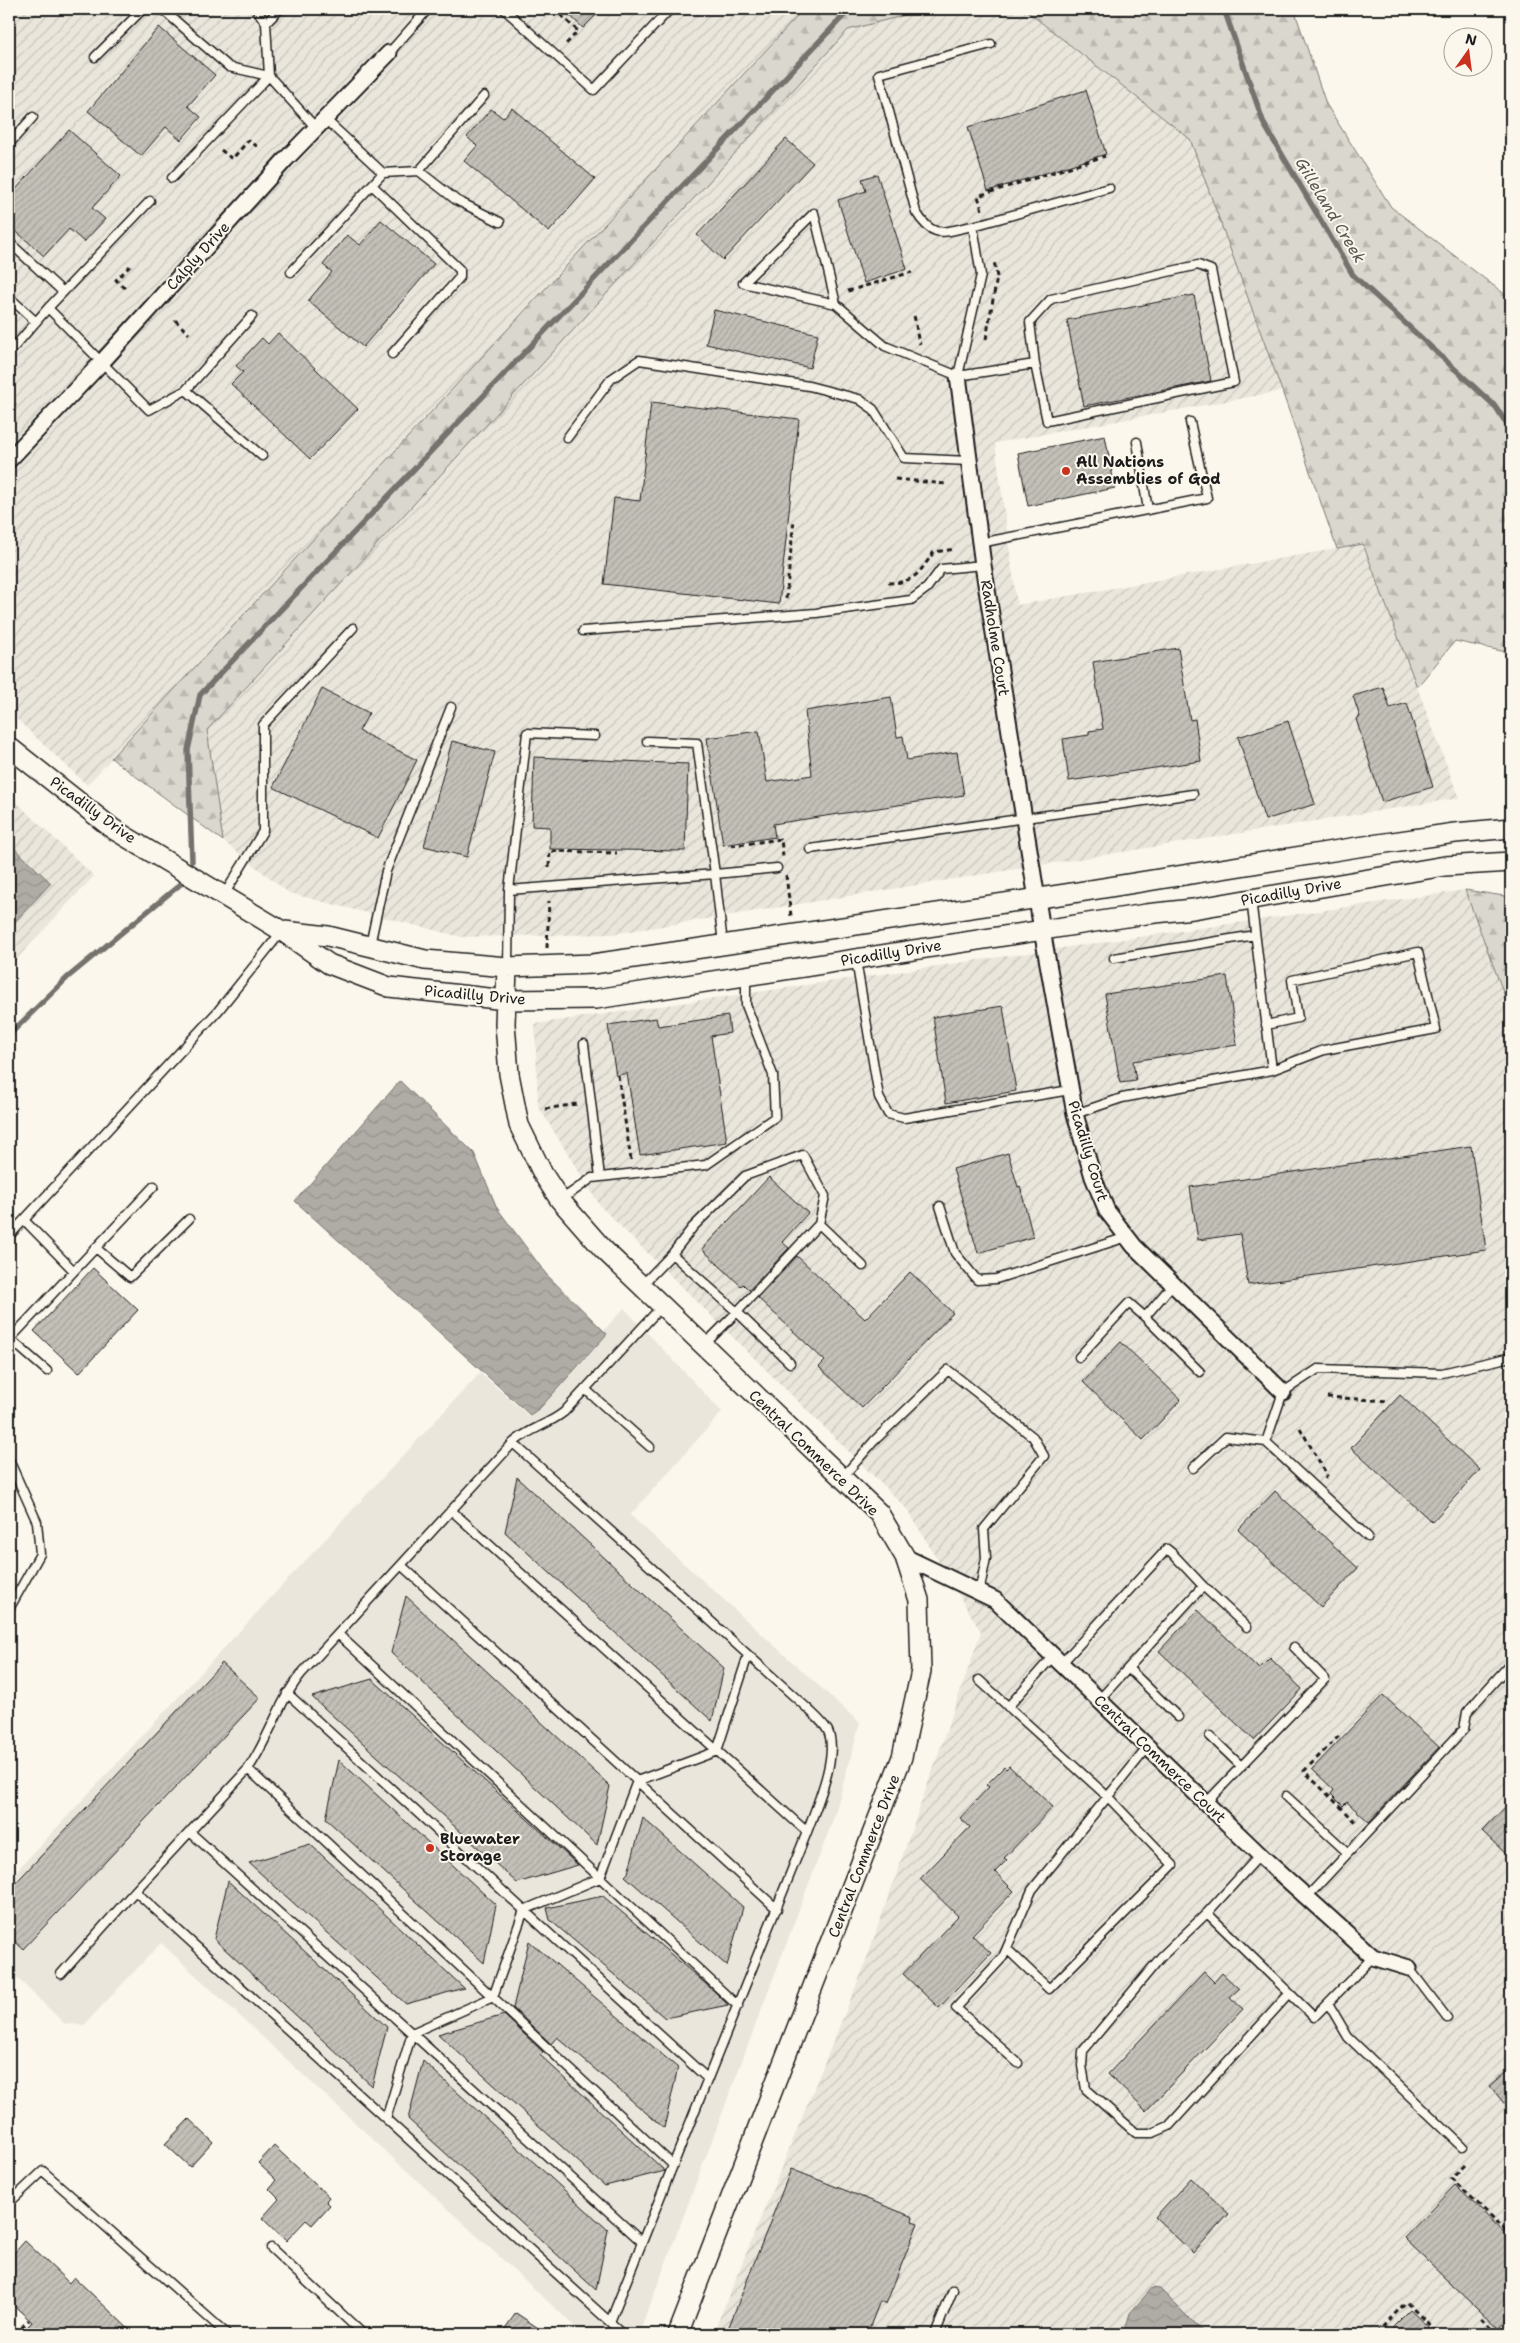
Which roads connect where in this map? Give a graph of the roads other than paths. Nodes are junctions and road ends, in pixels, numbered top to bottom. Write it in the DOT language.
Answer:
graph roads {
  1 [pos="142,9"];
  2 [pos="162,9"];
  3 [pos="256,9"];
  4 [pos="280,9"];
  5 [pos="428,9"];
  6 [pos="504,9"];
  7 [pos="670,9"];
  8 [pos="266,23"];
  9 [pos="991,44"];
  10 [pos="389,53"];
  11 [pos="95,57"];
  12 [pos="269,76"];
  13 [pos="484,96"];
  14 [pos="33,117"];
  15 [pos="320,124"];
  16 [pos="9,144"];
  17 [pos="419,171"];
  18 [pos="383,173"];
  19 [pos="172,178"];
  20 [pos="372,186"];
  21 [pos="1109,188"];
  22 [pos="150,201"];
  23 [pos="500,222"];
  24 [pos="973,226"];
  25 [pos="9,242"];
  26 [pos="291,272"];
  27 [pos="63,292"];
  28 [pos="9,297"];
  29 [pos="836,304"];
  30 [pos="48,308"];
  31 [pos="252,316"];
  32 [pos="36,322"];
  33 [pos="9,353"];
  34 [pos="392,354"];
  35 [pos="102,362"];
  36 [pos="1035,364"];
  37 [pos="958,376"];
  38 [pos="186,390"];
  39 [pos="1190,422"];
  40 [pos="567,438"];
  41 [pos="1137,442"];
  42 [pos="262,456"];
  43 [pos="9,460"];
  44 [pos="970,461"];
  45 [pos="1148,510"];
  46 [pos="980,543"];
  47 [pos="983,565"];
  48 [pos="353,628"];
  49 [pos="583,631"];
  50 [pos="451,707"];
  51 [pos="594,736"];
  52 [pos="647,741"];
  53 [pos="9,747"];
  54 [pos="1193,794"];
  55 [pos="1024,817"];
  56 [pos="1511,828"];
  57 [pos="810,848"];
  58 [pos="1511,862"];
  59 [pos="777,868"];
  60 [pos="715,874"];
  61 [pos="509,890"];
  62 [pos="224,895"];
  63 [pos="1037,898"];
  64 [pos="1251,899"];
  65 [pos="1042,930"];
  66 [pos="282,931"];
  67 [pos="1255,935"];
  68 [pos="723,944"];
  69 [pos="370,947"];
  70 [pos="856,958"];
  71 [pos="1114,958"];
  72 [pos="508,967"];
  73 [pos="746,976"];
  74 [pos="506,1000"];
  75 [pos="1266,1025"];
  76 [pos="584,1044"];
  77 [pos="1272,1070"];
  78 [pos="1070,1090"];
  79 [pos="1075,1114"];
  80 [pos="600,1178"];
  81 [pos="154,1186"];
  82 [pos="560,1200"];
  83 [pos="940,1206"];
  84 [pos="189,1219"];
  85 [pos="24,1220"];
  86 [pos="819,1224"];
  87 [pos="9,1236"];
  88 [pos="1127,1237"];
  89 [pos="96,1248"];
  90 [pos="672,1254"];
  91 [pos="863,1266"];
  92 [pos="74,1271"];
  93 [pos="1173,1284"];
  94 [pos="641,1286"];
  95 [pos="662,1306"];
  96 [pos="737,1312"];
  97 [pos="1145,1317"];
  98 [pos="703,1346"];
  99 [pos="1079,1357"];
  100 [pos="1511,1357"];
  101 [pos="790,1363"];
  102 [pos="47,1371"];
  103 [pos="1200,1372"];
  104 [pos="585,1388"];
  105 [pos="1283,1392"];
  106 [pos="1266,1442"];
  107 [pos="513,1443"];
  108 [pos="650,1447"];
  109 [pos="9,1460"];
  110 [pos="1193,1468"];
  111 [pos="842,1478"];
  112 [pos="451,1510"];
  113 [pos="1368,1537"];
  114 [pos="904,1557"];
  115 [pos="401,1565"];
  116 [pos="1203,1586"];
  117 [pos="979,1592"];
  118 [pos="9,1609"];
  119 [pos="1247,1627"];
  120 [pos="338,1634"];
  121 [pos="1294,1647"];
  122 [pos="748,1655"];
  123 [pos="1057,1660"];
  124 [pos="1511,1663"];
  125 [pos="1128,1668"];
  126 [pos="979,1680"];
  127 [pos="287,1693"];
  128 [pos="1099,1700"];
  129 [pos="1008,1707"];
  130 [pos="1178,1717"];
  131 [pos="1210,1736"];
  132 [pos="1148,1747"];
  133 [pos="717,1751"];
  134 [pos="1241,1766"];
  135 [pos="248,1769"];
  136 [pos="637,1781"];
  137 [pos="1286,1796"];
  138 [pos="1108,1797"];
  139 [pos="1206,1803"];
  140 [pos="190,1832"];
  141 [pos="807,1832"];
  142 [pos="1348,1853"];
  143 [pos="1260,1856"];
  144 [pos="600,1878"];
  145 [pos="136,1890"];
  146 [pos="1308,1896"];
  147 [pos="777,1909"];
  148 [pos="524,1910"];
  149 [pos="1207,1913"];
  150 [pos="1007,1949"];
  151 [pos="1373,1957"];
  152 [pos="1408,1968"];
  153 [pos="61,1974"];
  154 [pos="1289,1994"];
  155 [pos="492,1997"];
  156 [pos="1328,2003"];
  157 [pos="738,2006"];
  158 [pos="1447,2018"];
  159 [pos="412,2033"];
  160 [pos="1018,2063"];
  161 [pos="708,2079"];
  162 [pos="386,2119"];
  163 [pos="1463,2147"];
  164 [pos="673,2165"];
  165 [pos="9,2203"];
  166 [pos="642,2242"];
  167 [pos="271,2248"];
  168 [pos="953,2290"];
  169 [pos="610,2322"];
  170 [pos="227,2334"];
  171 [pos="363,2334"];
  172 [pos="624,2334"];
  173 [pos="678,2334"];
  174 [pos="935,2334"];
  1 -- 11 [label="lane"];
  2 -- 12 [label="lane"];
  3 -- 8 [label="lane"];
  4 -- 8 [label="lane"];
  5 -- 10 [label="lane"];
  6 -- 7 [label="lane"];
  8 -- 12 [label="lane"];
  9 -- 24 [label="lane"];
  10 -- 15 [label="street, Calply Drive"];
  12 -- 15 [label="lane"];
  12 -- 19 [label="lane"];
  13 -- 17 [label="lane"];
  14 -- 16 [label="lane"];
  15 -- 18 [label="lane"];
  15 -- 35 [label="street, Calply Drive"];
  17 -- 18 [label="lane"];
  17 -- 23 [label="lane"];
  18 -- 20 [label="lane"];
  20 -- 26 [label="lane"];
  20 -- 34 [label="lane"];
  21 -- 24 [label="lane"];
  22 -- 27 [label="lane"];
  24 -- 37 [label="lane"];
  25 -- 27 [label="lane"];
  27 -- 30 [label="lane"];
  28 -- 32 [label="lane"];
  29 -- 29 [label="lane"];
  29 -- 37 [label="lane"];
  30 -- 32 [label="lane"];
  30 -- 35 [label="lane"];
  31 -- 38 [label="lane"];
  32 -- 33 [label="lane"];
  35 -- 38 [label="lane"];
  35 -- 43 [label="street, Calply Drive"];
  36 -- 36 [label="lane"];
  36 -- 37 [label="lane"];
  37 -- 44 [label="street, Radholme Court"];
  38 -- 42 [label="lane"];
  39 -- 45 [label="lane"];
  40 -- 44 [label="lane"];
  41 -- 45 [label="lane"];
  44 -- 46 [label="street, Radholme Court"];
  45 -- 46 [label="lane"];
  46 -- 47 [label="street, Radholme Court"];
  47 -- 49 [label="lane"];
  47 -- 55 [label="street, Radholme Court"];
  48 -- 62 [label="lane"];
  50 -- 69 [label="lane"];
  51 -- 61 [label="lane"];
  52 -- 60 [label="lane"];
  53 -- 62 [label="street, Picadilly Drive"];
  54 -- 55 [label="lane"];
  55 -- 57 [label="lane"];
  55 -- 63 [label="street, Radholme Court"];
  56 -- 63 [label="street, Picadilly Drive"];
  58 -- 64 [label="street, Picadilly Drive"];
  59 -- 60 [label="lane"];
  60 -- 61 [label="lane"];
  60 -- 68 [label="lane"];
  61 -- 72 [label="lane"];
  62 -- 66 [label="street, Picadilly Drive"];
  63 -- 65 [label="street, Picadilly Court"];
  63 -- 68 [label="street, Picadilly Drive"];
  64 -- 65 [label="street, Picadilly Drive"];
  64 -- 67 [label="lane"];
  65 -- 70 [label="street, Picadilly Drive"];
  65 -- 78 [label="street, Picadilly Court"];
  66 -- 69 [label="street, Picadilly Drive"];
  66 -- 74 [label="street, Picadilly Drive"];
  66 -- 85 [label="lane"];
  67 -- 71 [label="lane"];
  67 -- 75 [label="lane"];
  68 -- 72 [label="street, Picadilly Drive"];
  69 -- 72 [label="street, Picadilly Drive"];
  70 -- 73 [label="street, Picadilly Drive"];
  70 -- 78 [label="lane"];
  72 -- 74 [label="street, Central Commerce Drive"];
  73 -- 74 [label="street, Picadilly Drive"];
  73 -- 80 [label="lane"];
  74 -- 82 [label="street, Central Commerce Drive"];
  75 -- 77 [label="lane"];
  75 -- 77 [label="lane"];
  76 -- 80 [label="lane"];
  77 -- 79 [label="lane"];
  78 -- 79 [label="street, Picadilly Court"];
  79 -- 88 [label="street, Picadilly Court"];
  80 -- 82 [label="lane"];
  81 -- 89 [label="lane"];
  82 -- 94 [label="street, Central Commerce Drive"];
  83 -- 88 [label="lane"];
  84 -- 89 [label="lane"];
  85 -- 87 [label="lane"];
  85 -- 92 [label="lane"];
  86 -- 90 [label="lane"];
  86 -- 91 [label="lane"];
  86 -- 96 [label="lane"];
  88 -- 93 [label="street, Picadilly Court"];
  89 -- 92 [label="lane"];
  90 -- 94 [label="lane"];
  90 -- 96 [label="lane"];
  92 -- 102 [label="lane"];
  93 -- 97 [label="lane"];
  93 -- 105 [label="street, Picadilly Court"];
  94 -- 95 [label="street, Central Commerce Drive"];
  95 -- 98 [label="street, Central Commerce Drive"];
  95 -- 104 [label="lane"];
  96 -- 98 [label="lane"];
  96 -- 101 [label="lane"];
  97 -- 99 [label="lane"];
  97 -- 103 [label="lane"];
  98 -- 111 [label="street, Central Commerce Drive"];
  100 -- 105 [label="lane"];
  104 -- 107 [label="lane"];
  104 -- 108 [label="lane"];
  105 -- 106 [label="lane"];
  106 -- 110 [label="lane"];
  106 -- 113 [label="lane"];
  107 -- 112 [label="lane"];
  107 -- 122 [label="lane"];
  109 -- 118 [label="lane"];
  111 -- 114 [label="street, Central Commerce Drive"];
  111 -- 117 [label="lane"];
  112 -- 115 [label="lane"];
  112 -- 133 [label="lane"];
  114 -- 117 [label="street, Central Commerce Court"];
  114 -- 173 [label="street, Central Commerce Drive"];
  115 -- 120 [label="lane"];
  115 -- 136 [label="lane"];
  116 -- 119 [label="lane"];
  116 -- 123 [label="lane"];
  116 -- 125 [label="lane"];
  117 -- 123 [label="street, Central Commerce Court"];
  120 -- 127 [label="lane"];
  120 -- 144 [label="lane"];
  121 -- 134 [label="lane"];
  122 -- 133 [label="lane"];
  122 -- 141 [label="lane"];
  123 -- 128 [label="street, Central Commerce Court"];
  123 -- 129 [label="lane"];
  124 -- 142 [label="lane"];
  125 -- 128 [label="lane"];
  125 -- 130 [label="lane"];
  126 -- 129 [label="lane"];
  127 -- 135 [label="lane"];
  127 -- 148 [label="lane"];
  128 -- 132 [label="street, Central Commerce Court"];
  129 -- 138 [label="lane"];
  131 -- 134 [label="lane"];
  132 -- 138 [label="lane"];
  132 -- 139 [label="street, Central Commerce Court"];
  133 -- 136 [label="lane"];
  133 -- 141 [label="lane"];
  134 -- 139 [label="lane"];
  135 -- 140 [label="lane"];
  135 -- 155 [label="lane"];
  136 -- 144 [label="lane"];
  136 -- 147 [label="lane"];
  137 -- 142 [label="lane"];
  138 -- 150 [label="lane"];
  138 -- 150 [label="lane"];
  139 -- 143 [label="street, Central Commerce Court"];
  140 -- 145 [label="lane"];
  140 -- 159 [label="lane"];
  141 -- 147 [label="lane"];
  142 -- 146 [label="lane"];
  143 -- 146 [label="street, Central Commerce Court"];
  143 -- 149 [label="lane"];
  144 -- 148 [label="lane"];
  144 -- 157 [label="lane"];
  145 -- 153 [label="lane"];
  145 -- 162 [label="lane"];
  146 -- 151 [label="street, Central Commerce Court"];
  147 -- 157 [label="lane"];
  148 -- 155 [label="lane"];
  148 -- 161 [label="lane"];
  149 -- 154 [label="lane"];
  149 -- 154 [label="lane"];
  150 -- 160 [label="lane"];
  151 -- 152 [label="street, Central Commerce Court"];
  151 -- 156 [label="lane"];
  152 -- 158 [label="lane"];
  154 -- 156 [label="lane"];
  155 -- 159 [label="lane"];
  155 -- 164 [label="lane"];
  156 -- 163 [label="lane"];
  157 -- 161 [label="lane"];
  159 -- 162 [label="lane"];
  159 -- 166 [label="lane"];
  161 -- 164 [label="lane"];
  162 -- 169 [label="lane"];
  164 -- 166 [label="lane"];
  165 -- 170 [label="lane"];
  166 -- 169 [label="lane"];
  167 -- 171 [label="lane"];
  168 -- 174 [label="lane"];
  169 -- 172 [label="lane"];
}
